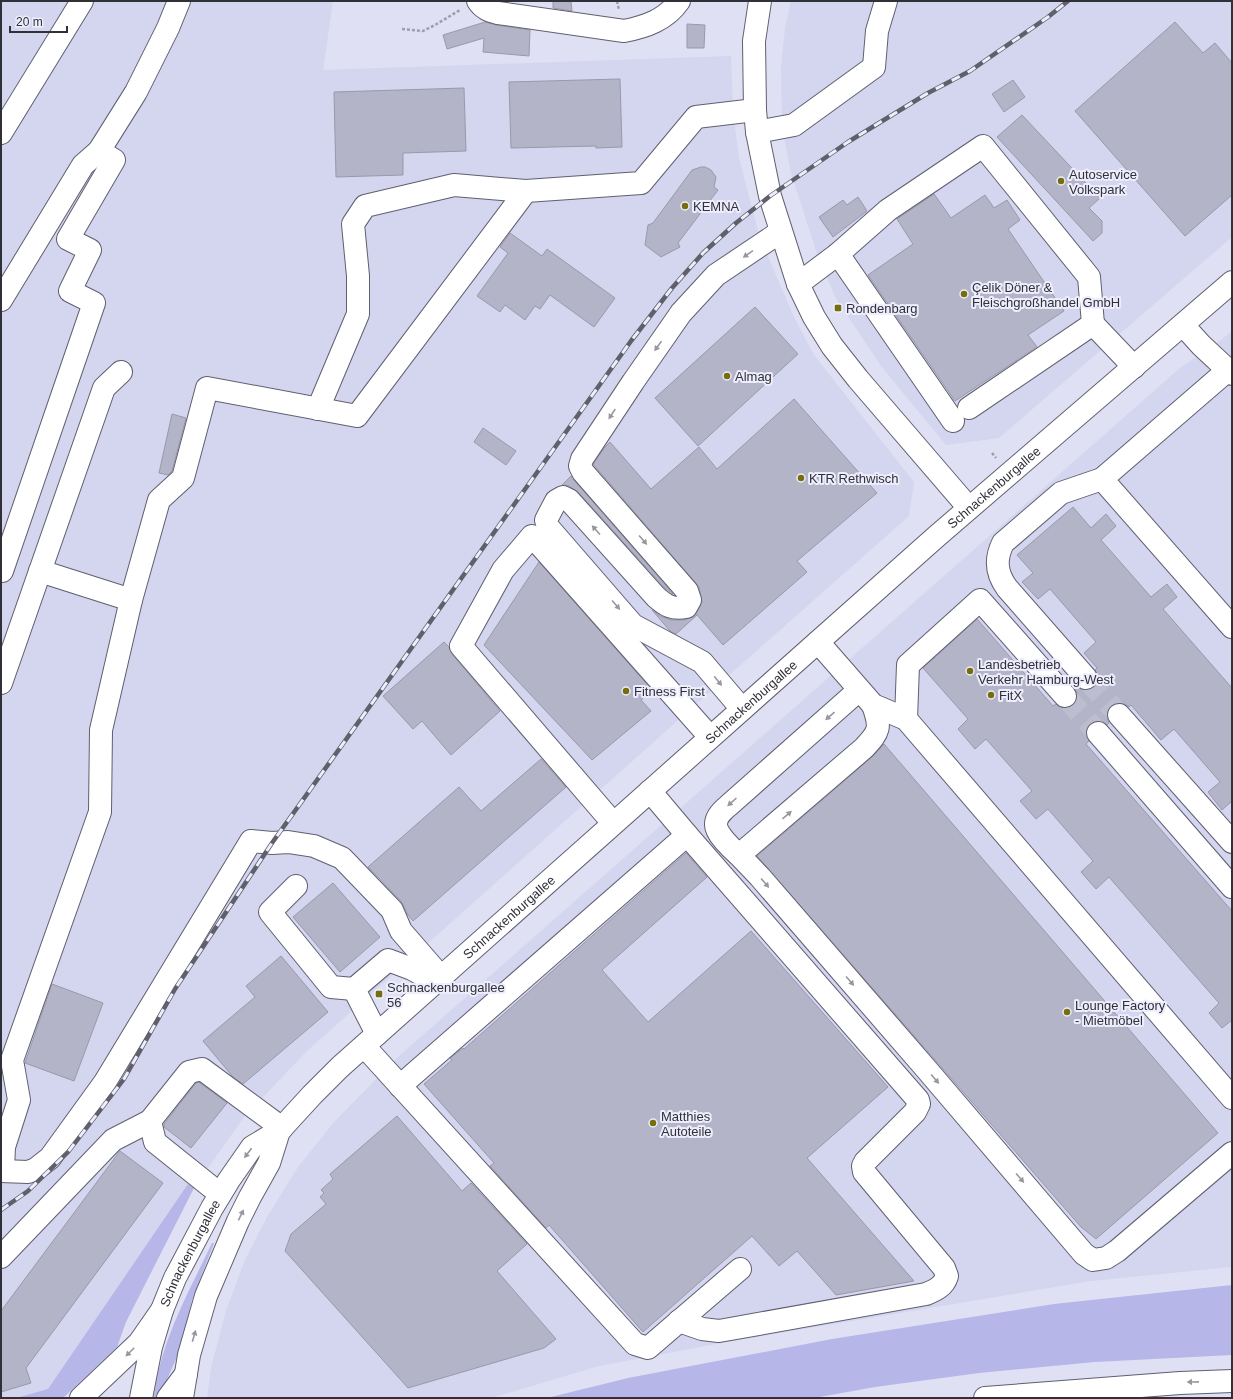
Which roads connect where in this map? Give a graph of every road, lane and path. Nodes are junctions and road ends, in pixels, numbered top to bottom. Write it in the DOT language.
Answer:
graph roads {
  1 [pos="82,1"];
  2 [pos="179,1"];
  3 [pos="679,1"];
  4 [pos="760,1"];
  5 [pos="886,1"];
  6 [pos="471,5"];
  7 [pos="402,29"];
  8 [pos="755,110"];
  9 [pos="757,132"];
  10 [pos="1,133"];
  11 [pos="99,151"];
  12 [pos="526,191"];
  13 [pos="780,232"];
  14 [pos="838,254"];
  15 [pos="1232,282"];
  16 [pos="798,284"];
  17 [pos="1,300"];
  18 [pos="1093,324"];
  19 [pos="1183,325"];
  20 [pos="1134,367"];
  21 [pos="121,372"];
  22 [pos="1230,372"];
  23 [pos="318,409"];
  24 [pos="1102,480"];
  25 [pos="969,508"];
  26 [pos="623,560"];
  27 [pos="1,570"];
  28 [pos="40,571"];
  29 [pos="594,580"];
  30 [pos="131,600"];
  31 [pos="1232,627"];
  32 [pos="818,642"];
  33 [pos="1086,678"];
  34 [pos="1,683"];
  35 [pos="1065,696"];
  36 [pos="866,698"];
  37 [pos="742,709"];
  38 [pos="1119,715"];
  39 [pos="906,719"];
  40 [pos="1098,733"];
  41 [pos="710,738"];
  42 [pos="650,791"];
  43 [pos="613,824"];
  44 [pos="687,835"];
  45 [pos="1232,842"];
  46 [pos="738,854"];
  47 [pos="296,886"];
  48 [pos="1232,887"];
  49 [pos="438,979"];
  50 [pos="354,989"];
  51 [pos="370,1040"];
  52 [pos="400,1086"];
  53 [pos="1232,1098"];
  54 [pos="150,1121"];
  55 [pos="280,1130"];
  56 [pos="1232,1153"];
  57 [pos="2,1170"];
  58 [pos="220,1194"];
  59 [pos="1,1257"];
  60 [pos="740,1269"];
  61 [pos="162,1310"];
  62 [pos="679,1321"];
  63 [pos="186,1374"];
  64 [pos="1232,1381"];
  65 [pos="81,1398"];
  66 [pos="141,1398"];
  67 [pos="168,1398"];
  68 [pos="182,1398"];
  69 [pos="985,1398"];
  1 -- 10 [label="main road"];
  2 -- 11 [label="main road"];
  3 -- 6 [label="main road"];
  4 -- 8 [label="main road"];
  5 -- 9 [label="main road"];
  6 -- 7 [label="path"];
  8 -- 9 [label="main road"];
  8 -- 12 [label="main road"];
  9 -- 13 [label="main road"];
  11 -- 17 [label="main road"];
  11 -- 27 [label="main road"];
  12 -- 23 [label="main road"];
  12 -- 23 [label="main road"];
  13 -- 16 [label="main road"];
  13 -- 26 [label="main road, one-way"];
  14 -- 16 [label="main road"];
  14 -- 18 [label="main road"];
  14 -- 18 [label="main road"];
  15 -- 19 [label="main road, Schnackenburgallee"];
  16 -- 25 [label="main road"];
  18 -- 20 [label="main road"];
  19 -- 20 [label="main road, Schnackenburgallee"];
  19 -- 22 [label="main road"];
  20 -- 25 [label="main road, Schnackenburgallee"];
  21 -- 28 [label="main road"];
  22 -- 24 [label="main road"];
  23 -- 30 [label="main road"];
  24 -- 31 [label="main road"];
  24 -- 33 [label="main road"];
  25 -- 32 [label="main road, Schnackenburgallee"];
  26 -- 29 [label="main road"];
  26 -- 29 [label="main road, one-way"];
  28 -- 30 [label="main road"];
  28 -- 34 [label="main road"];
  29 -- 37 [label="main road, one-way"];
  30 -- 57 [label="main road"];
  32 -- 36 [label="main road"];
  32 -- 37 [label="main road, Schnackenburgallee"];
  35 -- 39 [label="main road"];
  36 -- 39 [label="main road"];
  46 -- 36 [label="main road, one-way"];
  36 -- 46 [label="main road, one-way"];
  37 -- 41 [label="main road, Schnackenburgallee"];
  38 -- 45 [label="main road"];
  39 -- 53 [label="main road"];
  40 -- 48 [label="main road"];
  41 -- 42 [label="main road, Schnackenburgallee"];
  41 -- 43 [label="main road"];
  42 -- 43 [label="main road, Schnackenburgallee"];
  42 -- 44 [label="main road"];
  43 -- 49 [label="main road, Schnackenburgallee"];
  44 -- 52 [label="main road"];
  44 -- 62 [label="main road"];
  46 -- 56 [label="main road, one-way"];
  47 -- 50 [label="main road"];
  49 -- 50 [label="main road"];
  49 -- 51 [label="main road, Schnackenburgallee"];
  49 -- 57 [label="main road"];
  50 -- 51 [label="main road"];
  51 -- 52 [label="main road"];
  51 -- 55 [label="main road, Schnackenburgallee"];
  52 -- 62 [label="main road"];
  54 -- 55 [label="main road"];
  54 -- 58 [label="main road"];
  54 -- 59 [label="main road"];
  55 -- 58 [label="main road, Schnackenburgallee, one-way"];
  63 -- 55 [label="main road, Schnackenburgallee, one-way"];
  58 -- 61 [label="main road, Schnackenburgallee"];
  60 -- 62 [label="main road"];
  61 -- 65 [label="main road, one-way"];
  61 -- 66 [label="main road, Schnackenburgallee"];
  63 -- 67 [label="main road"];
  63 -- 68 [label="main road, Schnackenburgallee"];
  64 -- 69 [label="main road, one-way"];
}
